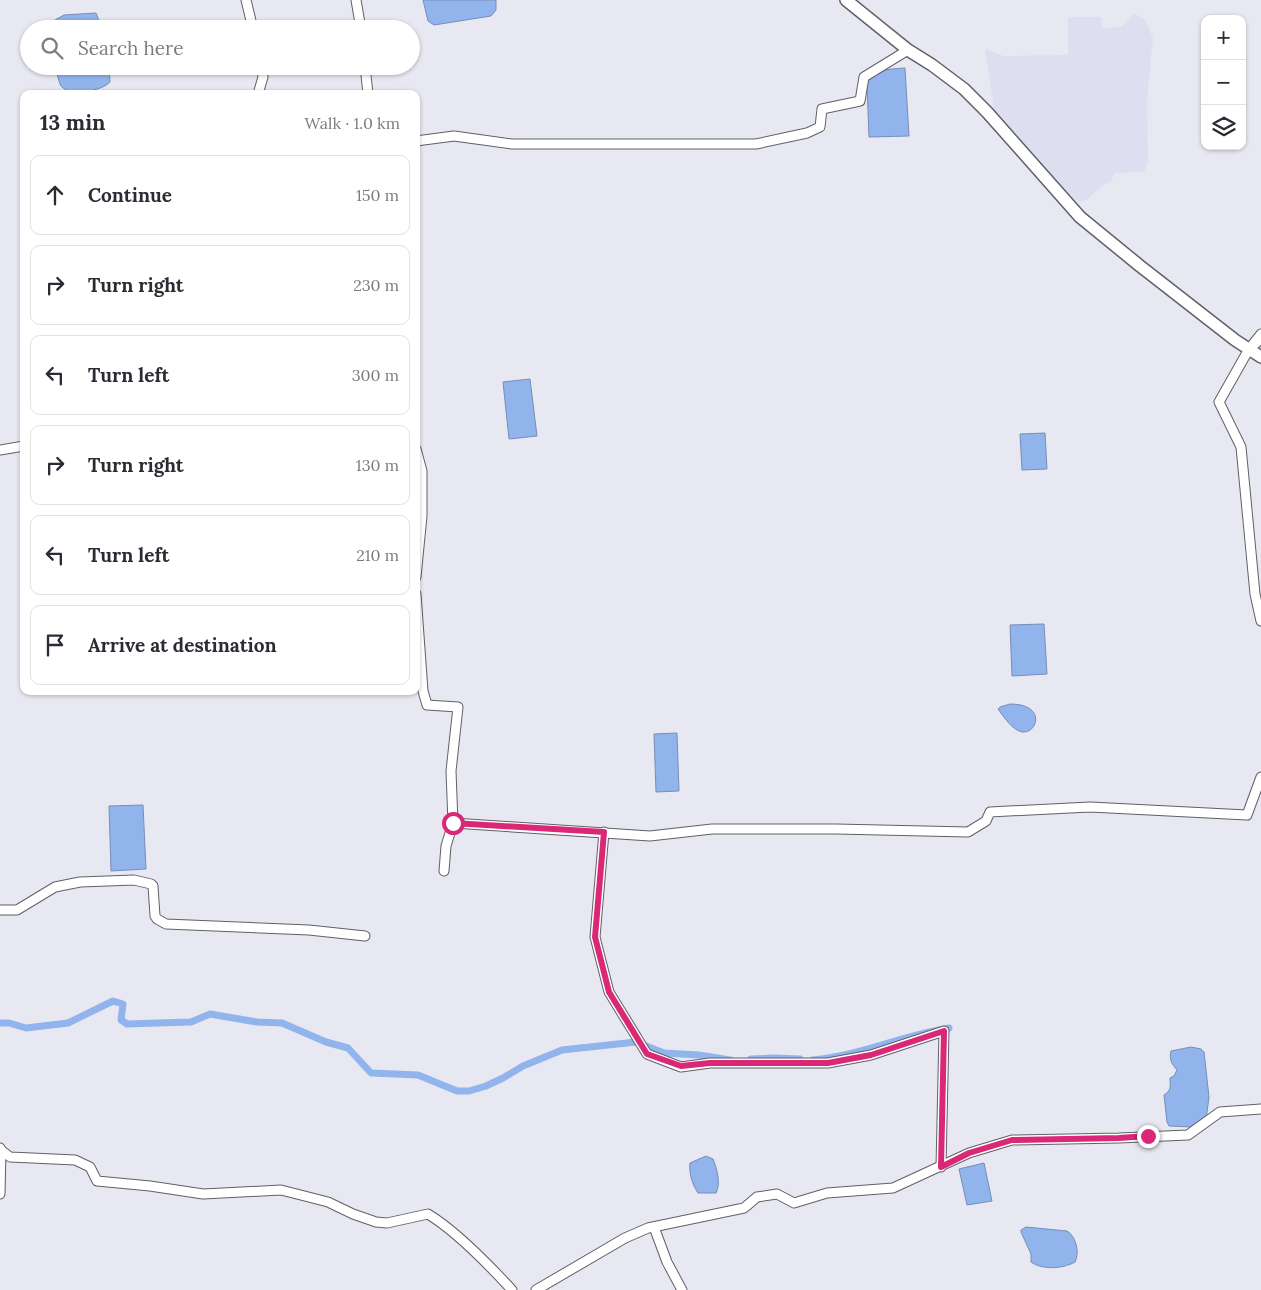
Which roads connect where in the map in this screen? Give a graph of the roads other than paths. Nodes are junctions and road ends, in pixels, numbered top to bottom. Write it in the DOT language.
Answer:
graph roads {
  1 [pos="246,0"];
  2 [pos="356,0"];
  3 [pos="846,0"];
  4 [pos="251,20"];
  5 [pos="359,20"];
  6 [pos="908,50"];
  7 [pos="263,75"];
  8 [pos="366,75"];
  9 [pos="259,90"];
  10 [pos="368,90"];
  11 [pos="420,140"];
  12 [pos="1261,334"];
  13 [pos="1261,339"];
  14 [pos="1249,349"];
  15 [pos="1261,357"];
  16 [pos="20,447"];
  17 [pos="0,450"];
  18 [pos="420,464"];
  19 [pos="420,536"];
  20 [pos="1261,621"];
  21 [pos="420,649"];
  22 [pos="1261,778"];
  23 [pos="453,823"];
  24 [pos="604,832"];
  25 [pos="444,871"];
  26 [pos="0,910"];
  27 [pos="365,936"];
  28 [pos="1261,1109"];
  29 [pos="1,1149"];
  30 [pos="941,1167"];
  31 [pos="0,1194"];
  32 [pos="654,1227"];
  33 [pos="512,1290"];
  34 [pos="536,1290"];
  35 [pos="682,1290"];
  1 -- 4 [label="street"];
  2 -- 5 [label="street"];
  3 -- 6 [label="main road"];
  6 -- 11 [label="street"];
  6 -- 14 [label="main road"];
  7 -- 9 [label="street"];
  8 -- 10 [label="street"];
  12 -- 14 [label="street"];
  13 -- 14 [label="street"];
  14 -- 15 [label="main road"];
  14 -- 20 [label="street"];
  16 -- 17 [label="street"];
  18 -- 19 [label="street"];
  21 -- 23 [label="street"];
  22 -- 24 [label="street"];
  23 -- 24 [label="street"];
  23 -- 25 [label="street"];
  24 -- 30 [label="street"];
  26 -- 27 [label="street"];
  28 -- 30 [label="street"];
  29 -- 31 [label="street"];
  29 -- 33 [label="street"];
  30 -- 32 [label="street"];
  32 -- 34 [label="street"];
  32 -- 35 [label="street"];
}
